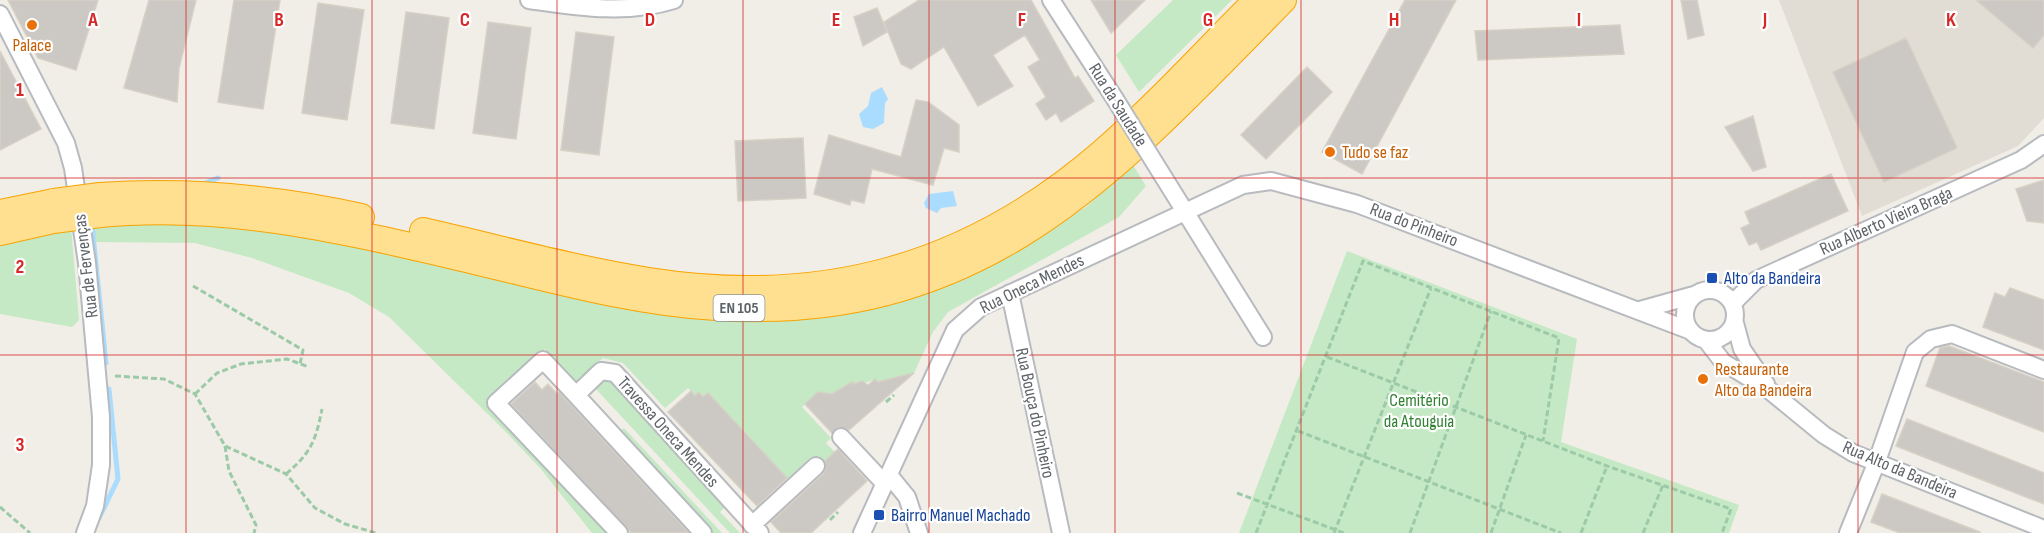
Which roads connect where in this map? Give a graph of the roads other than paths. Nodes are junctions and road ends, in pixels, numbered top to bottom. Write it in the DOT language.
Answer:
graph roads {
  1 [pos="529,0"];
  2 [pos="674,0"];
  3 [pos="1051,0"];
  4 [pos="1257,0"];
  5 [pos="1283,0"];
  6 [pos="657,3"];
  7 [pos="0,14"];
  8 [pos="2044,145"];
  9 [pos="100,205"];
  10 [pos="54,211"];
  11 [pos="1185,211"];
  12 [pos="0,213"];
  13 [pos="0,232"];
  14 [pos="1010,293"];
  15 [pos="1694,295"];
  16 [pos="1733,303"];
  17 [pos="1640,310"];
  18 [pos="1735,322"];
  19 [pos="1691,331"];
  20 [pos="1263,337"];
  21 [pos="1706,340"];
  22 [pos="2044,370"];
  23 [pos="1769,390"];
  24 [pos="576,395"];
  25 [pos="841,437"];
  26 [pos="1876,464"];
  27 [pos="816,466"];
  28 [pos="887,479"];
  29 [pos="756,529"];
  30 [pos="2044,529"];
  31 [pos="85,533"];
  32 [pos="620,533"];
  33 [pos="703,533"];
  34 [pos="862,533"];
  35 [pos="919,533"];
  36 [pos="1061,533"];
  37 [pos="1848,533"];
  1 -- 6 [label="street"];
  2 -- 6 [label="street"];
  3 -- 11 [label="street, Rua da Saudade, bridge"];
  4 -- 9 [label="highway, EN 105"];
  5 -- 9 [label="highway, EN 105"];
  7 -- 31 [label="street, Rua de Fervenças"];
  8 -- 16 [label="street, Rua Alberto Vieira Braga"];
  9 -- 10 [label="highway, EN 105, bridge"];
  10 -- 12 [label="highway, EN 105"];
  10 -- 13 [label="highway, EN 105"];
  11 -- 14 [label="street, Rua Oneca Mendes"];
  11 -- 17 [label="street, Rua do Pinheiro"];
  11 -- 20 [label="street, Rua da Saudade"];
  14 -- 28 [label="street, Rua Oneca Mendes"];
  14 -- 36 [label="street, Rua Bouça do Pinheiro"];
  15 -- 16 [label="street"];
  15 -- 17 [label="street"];
  15 -- 19 [label="street"];
  16 -- 18 [label="street"];
  17 -- 19 [label="street, Rua do Pinheiro"];
  18 -- 21 [label="street"];
  18 -- 23 [label="street, Rua Alto da Bandeira"];
  19 -- 21 [label="street"];
  21 -- 23 [label="street, Rua Alto da Bandeira"];
  22 -- 26 [label="street"];
  23 -- 26 [label="street, Rua Alto da Bandeira"];
  24 -- 29 [label="street, Travessa Oneca Mendes"];
  24 -- 32 [label="street"];
  24 -- 33 [label="street"];
  25 -- 28 [label="street"];
  26 -- 30 [label="street, Rua Alto da Bandeira"];
  26 -- 37 [label="street"];
  27 -- 29 [label="street"];
  28 -- 34 [label="street, Rua Oneca Mendes"];
  28 -- 35 [label="street"];
}
